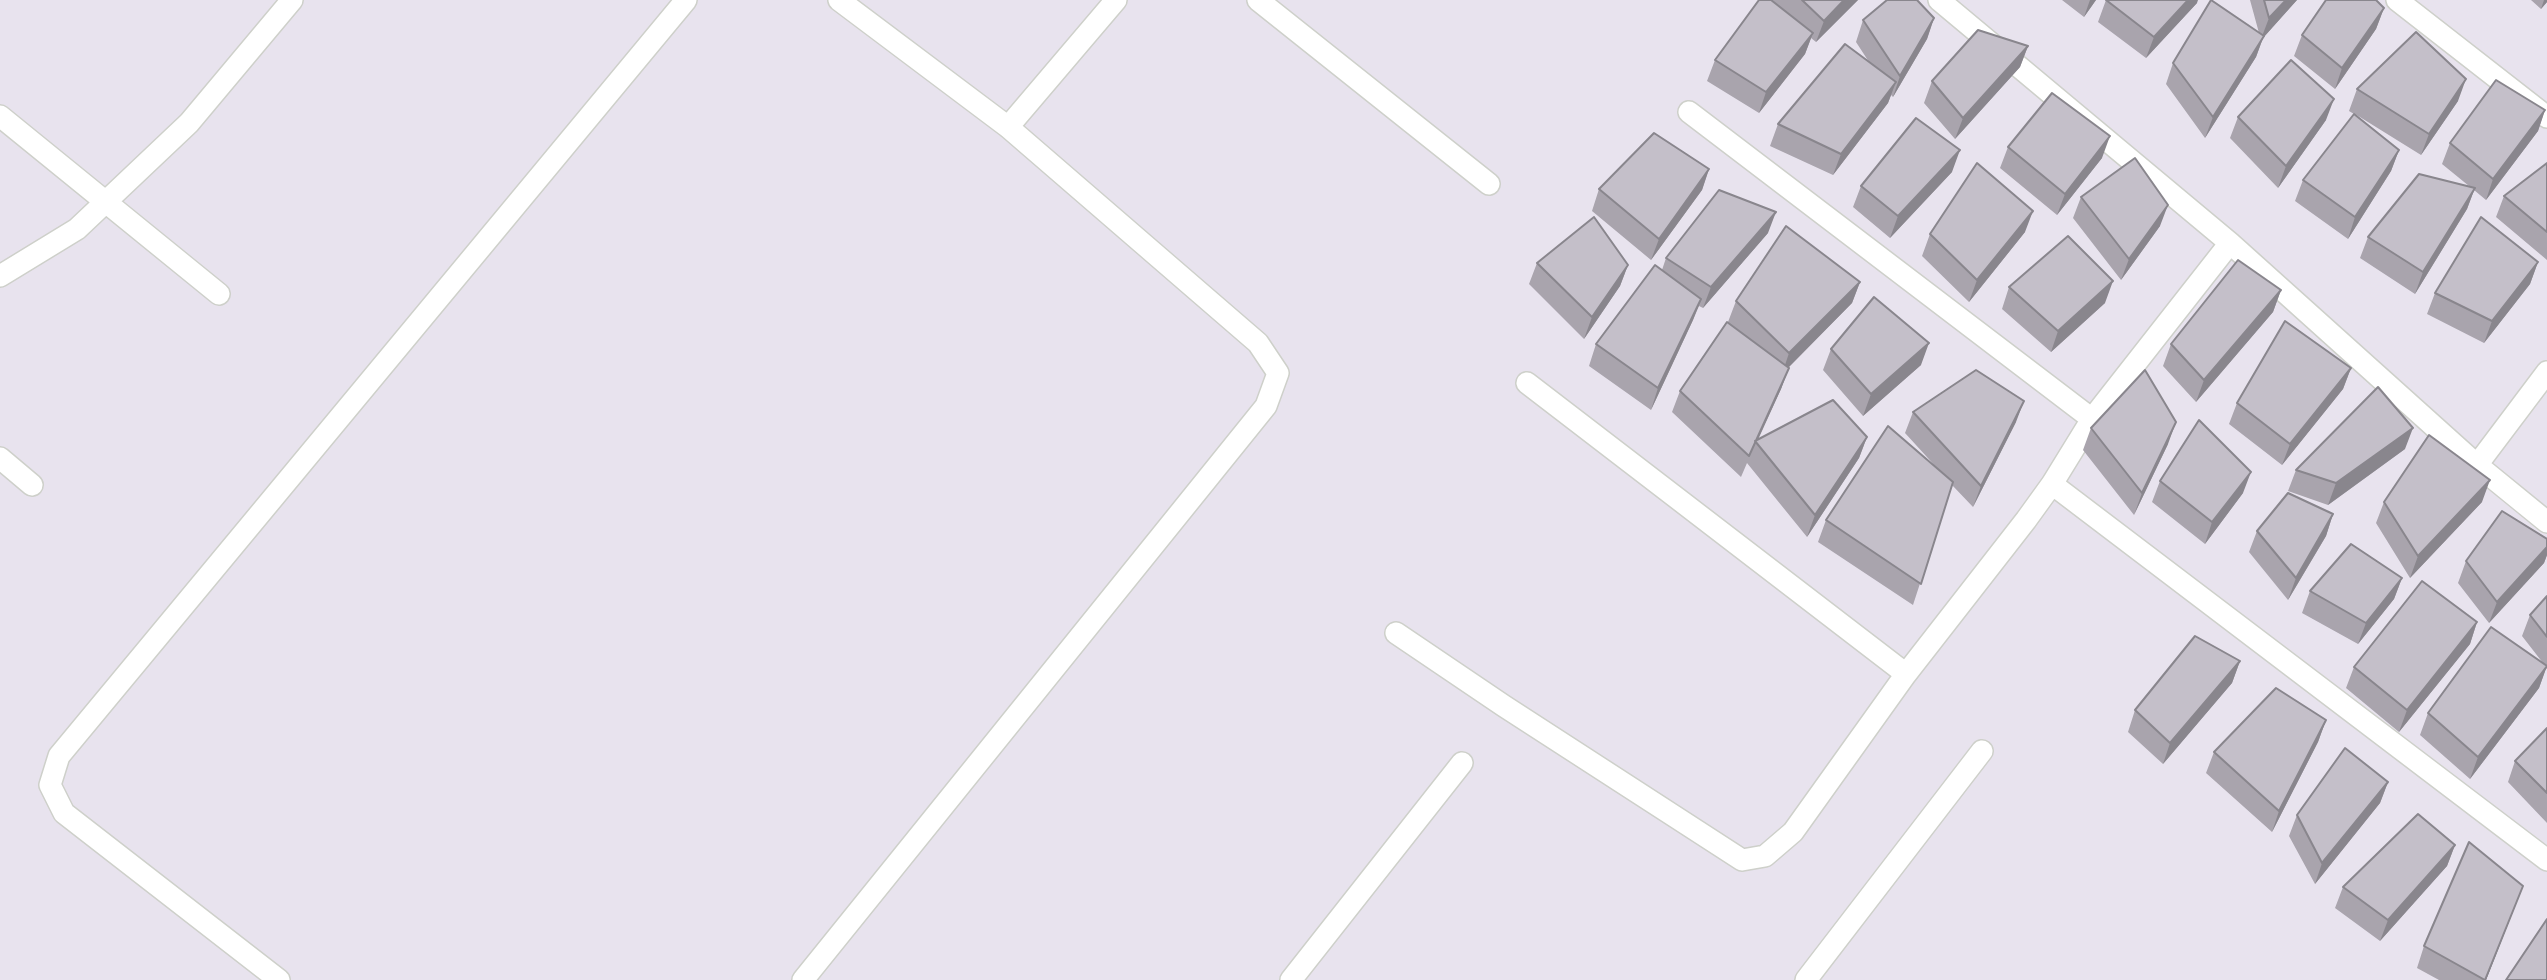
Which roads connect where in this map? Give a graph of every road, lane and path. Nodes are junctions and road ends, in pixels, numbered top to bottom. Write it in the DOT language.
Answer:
graph roads {
  1 [pos="292,0"];
  2 [pos="686,0"];
  3 [pos="839,0"];
  4 [pos="1116,0"];
  5 [pos="1258,0"];
  6 [pos="1939,0"];
  7 [pos="2397,0"];
  8 [pos="1689,112"];
  9 [pos="0,116"];
  10 [pos="2547,117"];
  11 [pos="1008,127"];
  12 [pos="1489,184"];
  13 [pos="105,202"];
  14 [pos="2230,243"];
  15 [pos="0,276"];
  16 [pos="219,294"];
  17 [pos="2547,372"];
  18 [pos="1527,383"];
  19 [pos="2092,419"];
  20 [pos="0,458"];
  21 [pos="2477,465"];
  22 [pos="2052,484"];
  23 [pos="32,485"];
  24 [pos="2547,522"];
  25 [pos="1396,633"];
  26 [pos="1906,674"];
  27 [pos="1982,751"];
  28 [pos="1462,764"];
  29 [pos="2547,860"];
  30 [pos="279,980"];
  31 [pos="803,980"];
  32 [pos="1291,980"];
  33 [pos="1806,980"];
  1 -- 13 [label="street"];
  2 -- 30 [label="street"];
  3 -- 11 [label="street"];
  4 -- 11 [label="street"];
  5 -- 12 [label="street"];
  6 -- 14 [label="street"];
  7 -- 10 [label="street"];
  8 -- 19 [label="street"];
  9 -- 13 [label="street"];
  11 -- 31 [label="street"];
  13 -- 15 [label="street"];
  13 -- 16 [label="street"];
  14 -- 19 [label="street"];
  14 -- 21 [label="street"];
  17 -- 21 [label="street"];
  18 -- 26 [label="street"];
  19 -- 22 [label="street"];
  20 -- 23 [label="street"];
  21 -- 24 [label="street"];
  22 -- 26 [label="street"];
  22 -- 29 [label="street"];
  25 -- 26 [label="street"];
  27 -- 33 [label="street"];
  28 -- 32 [label="street"];
}
